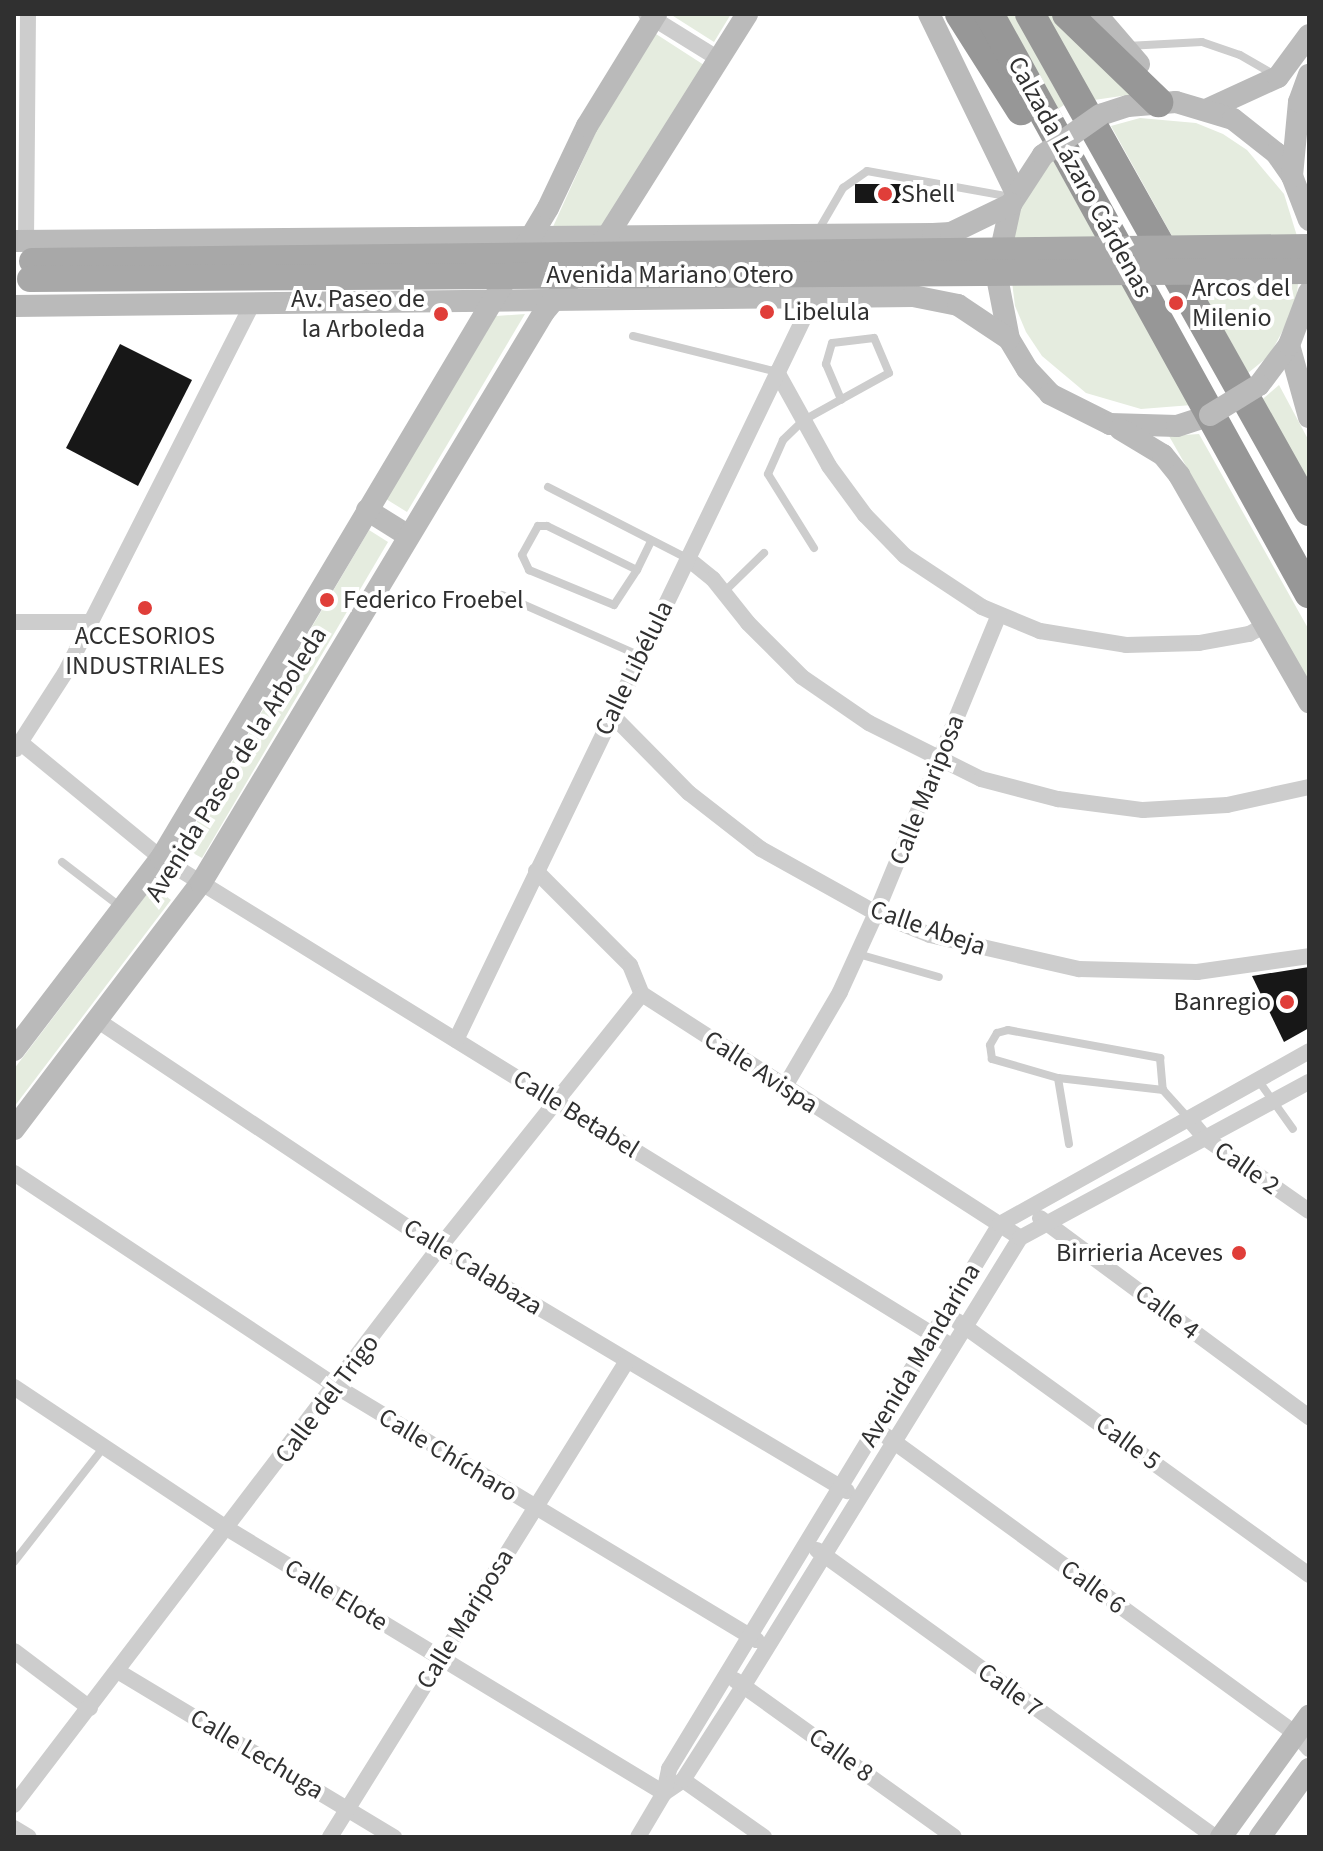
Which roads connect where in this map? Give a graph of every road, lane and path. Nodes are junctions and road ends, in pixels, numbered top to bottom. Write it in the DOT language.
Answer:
graph roads {
  1 [pos="28,14"];
  2 [pos="747,14"];
  3 [pos="929,14"];
  4 [pos="960,14"];
  5 [pos="989,14"];
  6 [pos="1030,14"];
  7 [pos="1067,14"];
  8 [pos="1096,14"];
  9 [pos="652,15"];
  10 [pos="1309,35"];
  11 [pos="1122,47"];
  12 [pos="719,59"];
  13 [pos="1309,75"];
  14 [pos="1278,77"];
  15 [pos="1167,102"];
  16 [pos="1208,109"];
  17 [pos="1074,166"];
  18 [pos="1292,176"];
  19 [pos="1013,198"];
  20 [pos="1308,210"];
  21 [pos="951,233"];
  22 [pos="608,235"];
  23 [pos="816,235"];
  24 [pos="532,236"];
  25 [pos="1309,247"];
  26 [pos="26,255"];
  27 [pos="517,261"];
  28 [pos="584,261"];
  29 [pos="1309,271"];
  30 [pos="814,297"];
  31 [pos="553,298"];
  32 [pos="493,299"];
  33 [pos="1308,301"];
  34 [pos="253,302"];
  35 [pos="14,306"];
  36 [pos="633,336"];
  37 [pos="1009,339"];
  38 [pos="1289,345"];
  39 [pos="777,372"];
  40 [pos="841,400"];
  41 [pos="1078,412"];
  42 [pos="1309,417"];
  43 [pos="804,420"];
  44 [pos="548,487"];
  45 [pos="367,510"];
  46 [pos="1309,511"];
  47 [pos="407,535"];
  48 [pos="651,541"];
  49 [pos="814,548"];
  50 [pos="764,553"];
  51 [pos="687,558"];
  52 [pos="637,570"];
  53 [pos="724,593"];
  54 [pos="1309,593"];
  55 [pos="502,595"];
  56 [pos="999,615"];
  57 [pos="14,622"];
  58 [pos="90,622"];
  59 [pos="1266,625"];
  60 [pos="640,656"];
  61 [pos="1309,702"];
  62 [pos="611,714"];
  63 [pos="18,748"];
  64 [pos="939,762"];
  65 [pos="1309,787"];
  66 [pos="161,858"];
  67 [pos="62,862"];
  68 [pos="536,871"];
  69 [pos="201,883"];
  70 [pos="122,908"];
  71 [pos="876,913"];
  72 [pos="858,954"];
  73 [pos="1309,956"];
  74 [pos="939,977"];
  75 [pos="642,994"];
  76 [pos="97,1020"];
  77 [pos="456,1040"];
  78 [pos="14,1050"];
  79 [pos="1309,1051"];
  80 [pos="1058,1078"];
  81 [pos="1257,1080"];
  82 [pos="784,1088"];
  83 [pos="1163,1090"];
  84 [pos="1304,1090"];
  85 [pos="555,1101"];
  86 [pos="1272,1102"];
  87 [pos="1189,1119"];
  88 [pos="14,1129"];
  89 [pos="1293,1129"];
  90 [pos="1205,1138"];
  91 [pos="1069,1144"];
  92 [pos="14,1173"];
  93 [pos="1025,1208"];
  94 [pos="1309,1211"];
  95 [pos="1046,1222"];
  96 [pos="1000,1224"];
  97 [pos="1020,1238"];
  98 [pos="439,1248"];
  99 [pos="946,1314"];
  100 [pos="964,1325"];
  101 [pos="933,1334"];
  102 [pos="951,1346"];
  103 [pos="627,1361"];
  104 [pos="14,1387"];
  105 [pos="337,1387"];
  106 [pos="1309,1417"];
  107 [pos="875,1428"];
  108 [pos="893,1441"];
  109 [pos="104,1447"];
  110 [pos="839,1486"];
  111 [pos="858,1498"];
  112 [pos="535,1508"];
  113 [pos="228,1529"];
  114 [pos="806,1542"];
  115 [pos="823,1555"];
  116 [pos="14,1562"];
  117 [pos="1309,1575"];
  118 [pos="749,1635"];
  119 [pos="768,1646"];
  120 [pos="14,1651"];
  121 [pos="440,1658"];
  122 [pos="119,1672"];
  123 [pos="727,1675"];
  124 [pos="744,1685"];
  125 [pos="90,1708"];
  126 [pos="1305,1733"];
  127 [pos="1309,1769"];
  128 [pos="683,1780"];
  129 [pos="664,1793"];
  130 [pos="14,1805"];
  131 [pos="348,1809"];
  132 [pos="14,1828"];
  133 [pos="29,1837"];
  134 [pos="330,1837"];
  135 [pos="394,1837"];
  136 [pos="638,1837"];
  137 [pos="764,1837"];
  138 [pos="954,1837"];
  139 [pos="1218,1837"];
  140 [pos="1260,1837"];
  1 -- 26 [label="street"];
  2 -- 12 [label="main road, Avenida Paseo de la Arboleda"];
  3 -- 19 [label="main road"];
  4 -- 17 [label="highway"];
  5 -- 17 [label="highway, Calzada Lázaro Cárdenas"];
  6 -- 46 [label="highway, Calzada Lázaro Cárdenas"];
  7 -- 15 [label="highway"];
  8 -- 11 [label="main road"];
  9 -- 12 [label="street"];
  9 -- 24 [label="main road, Avenida Paseo de la Arboleda"];
  10 -- 14 [label="main road"];
  11 -- 14 [label="lane"];
  11 -- 15 [label="main road"];
  12 -- 22 [label="main road, Avenida Paseo de la Arboleda"];
  13 -- 18 [label="main road"];
  14 -- 16 [label="main road"];
  15 -- 16 [label="main road"];
  15 -- 19 [label="main road, bridge"];
  16 -- 18 [label="main road"];
  17 -- 54 [label="highway, Calzada Lázaro Cárdenas"];
  18 -- 20 [label="main road"];
  19 -- 21 [label="main road, Avenida Mariano Otero"];
  19 -- 23 [label="lane"];
  19 -- 37 [label="main road"];
  21 -- 23 [label="main road, Avenida Mariano Otero"];
  21 -- 28 [label="main road"];
  22 -- 23 [label="main road, Avenida Mariano Otero"];
  22 -- 24 [label="main road, Avenida Mariano Otero"];
  22 -- 28 [label="main road, Avenida Paseo de la Arboleda"];
  24 -- 26 [label="main road, Avenida Mariano Otero"];
  24 -- 27 [label="main road, Avenida Paseo de la Arboleda"];
  25 -- 26 [label="main road, Avenida Mariano Otero, bridge"];
  26 -- 29 [label="main road, Avenida Mariano Otero, bridge"];
  27 -- 28 [label="main road"];
  27 -- 32 [label="main road, Avenida Paseo de la Arboleda"];
  28 -- 31 [label="main road, Avenida Paseo de la Arboleda"];
  30 -- 31 [label="main road, Avenida Mariano Otero"];
  30 -- 37 [label="main road, Avenida Mariano Otero"];
  30 -- 39 [label="street, Calle Libélula"];
  31 -- 32 [label="main road, Avenida Mariano Otero"];
  31 -- 47 [label="main road, Avenida Paseo de la Arboleda"];
  32 -- 34 [label="main road, Avenida Mariano Otero"];
  32 -- 45 [label="main road, Avenida Paseo de la Arboleda"];
  33 -- 38 [label="main road"];
  34 -- 35 [label="main road, Avenida Mariano Otero"];
  34 -- 58 [label="street"];
  36 -- 39 [label="lane"];
  37 -- 41 [label="main road"];
  38 -- 41 [label="main road, bridge"];
  38 -- 42 [label="main road"];
  39 -- 43 [label="street"];
  39 -- 51 [label="street, Calle Libélula"];
  40 -- 40 [label="lane"];
  40 -- 43 [label="lane"];
  41 -- 59 [label="main road"];
  43 -- 49 [label="lane"];
  43 -- 56 [label="street"];
  44 -- 48 [label="lane"];
  45 -- 47 [label="main road"];
  45 -- 66 [label="main road, Avenida Paseo de la Arboleda"];
  47 -- 69 [label="main road, Avenida Paseo de la Arboleda"];
  48 -- 51 [label="lane"];
  48 -- 52 [label="lane"];
  50 -- 53 [label="lane"];
  51 -- 53 [label="street"];
  51 -- 60 [label="street, Calle Libélula"];
  52 -- 52 [label="lane"];
  53 -- 64 [label="street"];
  55 -- 60 [label="lane"];
  56 -- 59 [label="street"];
  56 -- 64 [label="street, Calle Mariposa"];
  57 -- 58 [label="street"];
  58 -- 63 [label="street"];
  59 -- 61 [label="main road"];
  60 -- 62 [label="street, Calle Libélula"];
  62 -- 68 [label="street, Calle Libélula"];
  62 -- 71 [label="street, Calle Abeja"];
  63 -- 66 [label="street, Calle Betabel"];
  64 -- 65 [label="street"];
  64 -- 71 [label="street, Calle Mariposa"];
  66 -- 69 [label="street, Calle Betabel"];
  66 -- 70 [label="main road, Avenida Paseo de la Arboleda"];
  67 -- 70 [label="lane"];
  68 -- 75 [label="street, Calle Avispa"];
  68 -- 77 [label="street, Calle Libélula"];
  69 -- 76 [label="main road, Avenida Paseo de la Arboleda"];
  69 -- 77 [label="street, Calle Betabel"];
  70 -- 78 [label="main road, Avenida Paseo de la Arboleda"];
  71 -- 72 [label="street, Calle Mariposa"];
  71 -- 73 [label="street, Calle Abeja"];
  72 -- 74 [label="lane"];
  72 -- 82 [label="street, Calle Mariposa"];
  75 -- 82 [label="street, Calle Avispa"];
  75 -- 85 [label="street, Calle del Trigo"];
  76 -- 88 [label="main road, Avenida Paseo de la Arboleda"];
  76 -- 98 [label="street, Calle Calabaza"];
  77 -- 85 [label="street, Calle Betabel"];
  79 -- 81 [label="street, Avenida Mandarina"];
  80 -- 83 [label="lane"];
  80 -- 83 [label="lane"];
  80 -- 91 [label="lane"];
  81 -- 86 [label="lane"];
  81 -- 87 [label="street, Avenida Mandarina"];
  82 -- 96 [label="street, Calle Avispa"];
  83 -- 87 [label="lane"];
  84 -- 86 [label="street, Avenida Mandarina"];
  85 -- 98 [label="street, Calle del Trigo"];
  85 -- 101 [label="street, Calle Betabel"];
  86 -- 89 [label="lane"];
  86 -- 90 [label="street, Avenida Mandarina"];
  87 -- 90 [label="street, Calle 2"];
  87 -- 93 [label="street, Avenida Mandarina"];
  90 -- 94 [label="street, Calle 2"];
  90 -- 95 [label="street, Avenida Mandarina"];
  92 -- 105 [label="street, Calle Chícharo"];
  93 -- 95 [label="street, Calle 4"];
  93 -- 96 [label="street, Avenida Mandarina"];
  95 -- 97 [label="street, Avenida Mandarina"];
  95 -- 106 [label="street, Calle 4"];
  96 -- 97 [label="street, Calle Avispa"];
  96 -- 99 [label="street, Avenida Mandarina"];
  97 -- 100 [label="street, Avenida Mandarina"];
  98 -- 103 [label="street, Calle Calabaza"];
  98 -- 105 [label="street, Calle del Trigo"];
  99 -- 100 [label="street, Calle 5"];
  99 -- 101 [label="street, Avenida Mandarina"];
  100 -- 102 [label="street, Avenida Mandarina"];
  100 -- 117 [label="street, Calle 5"];
  101 -- 102 [label="street, Calle Betabel"];
  101 -- 107 [label="street, Avenida Mandarina"];
  102 -- 108 [label="street, Avenida Mandarina"];
  103 -- 110 [label="street, Calle Calabaza"];
  103 -- 112 [label="street, Calle Mariposa"];
  104 -- 109 [label="street, Calle Elote"];
  105 -- 112 [label="street, Calle Chícharo"];
  105 -- 113 [label="street, Calle del Trigo"];
  107 -- 108 [label="street, Calle 6"];
  107 -- 110 [label="street, Avenida Mandarina"];
  108 -- 111 [label="street, Avenida Mandarina"];
  108 -- 126 [label="street, Calle 6"];
  109 -- 113 [label="street, Calle Elote"];
  109 -- 116 [label="lane"];
  110 -- 111 [label="street, Calle Calabaza"];
  110 -- 114 [label="street, Avenida Mandarina"];
  111 -- 115 [label="street, Avenida Mandarina"];
  112 -- 118 [label="street, Calle Chícharo"];
  112 -- 121 [label="street, Calle Mariposa"];
  113 -- 121 [label="street, Calle Elote"];
  113 -- 122 [label="street, Calle del Trigo"];
  114 -- 115 [label="street, Calle 7"];
  114 -- 118 [label="street, Avenida Mandarina"];
  115 -- 119 [label="street, Avenida Mandarina"];
  115 -- 139 [label="street, Calle 7"];
  118 -- 119 [label="street, Calle Chícharo"];
  118 -- 123 [label="street, Avenida Mandarina"];
  119 -- 124 [label="street, Avenida Mandarina"];
  120 -- 125 [label="street"];
  121 -- 129 [label="street, Calle Elote"];
  121 -- 131 [label="street, Calle Mariposa"];
  122 -- 125 [label="street, Calle del Trigo"];
  122 -- 131 [label="street, Calle Lechuga"];
  123 -- 124 [label="street, Calle 8"];
  123 -- 129 [label="street, Avenida Mandarina"];
  124 -- 128 [label="street, Avenida Mandarina"];
  124 -- 138 [label="street, Calle 8"];
  125 -- 130 [label="street, Calle del Trigo"];
  126 -- 139 [label="main road"];
  127 -- 140 [label="main road"];
  128 -- 129 [label="street, Avenida Mandarina"];
  128 -- 137 [label="street"];
  129 -- 136 [label="street, Avenida Mandarina"];
  131 -- 134 [label="street, Calle Mariposa"];
  131 -- 135 [label="street, Calle Lechuga"];
  132 -- 133 [label="street"];
}
